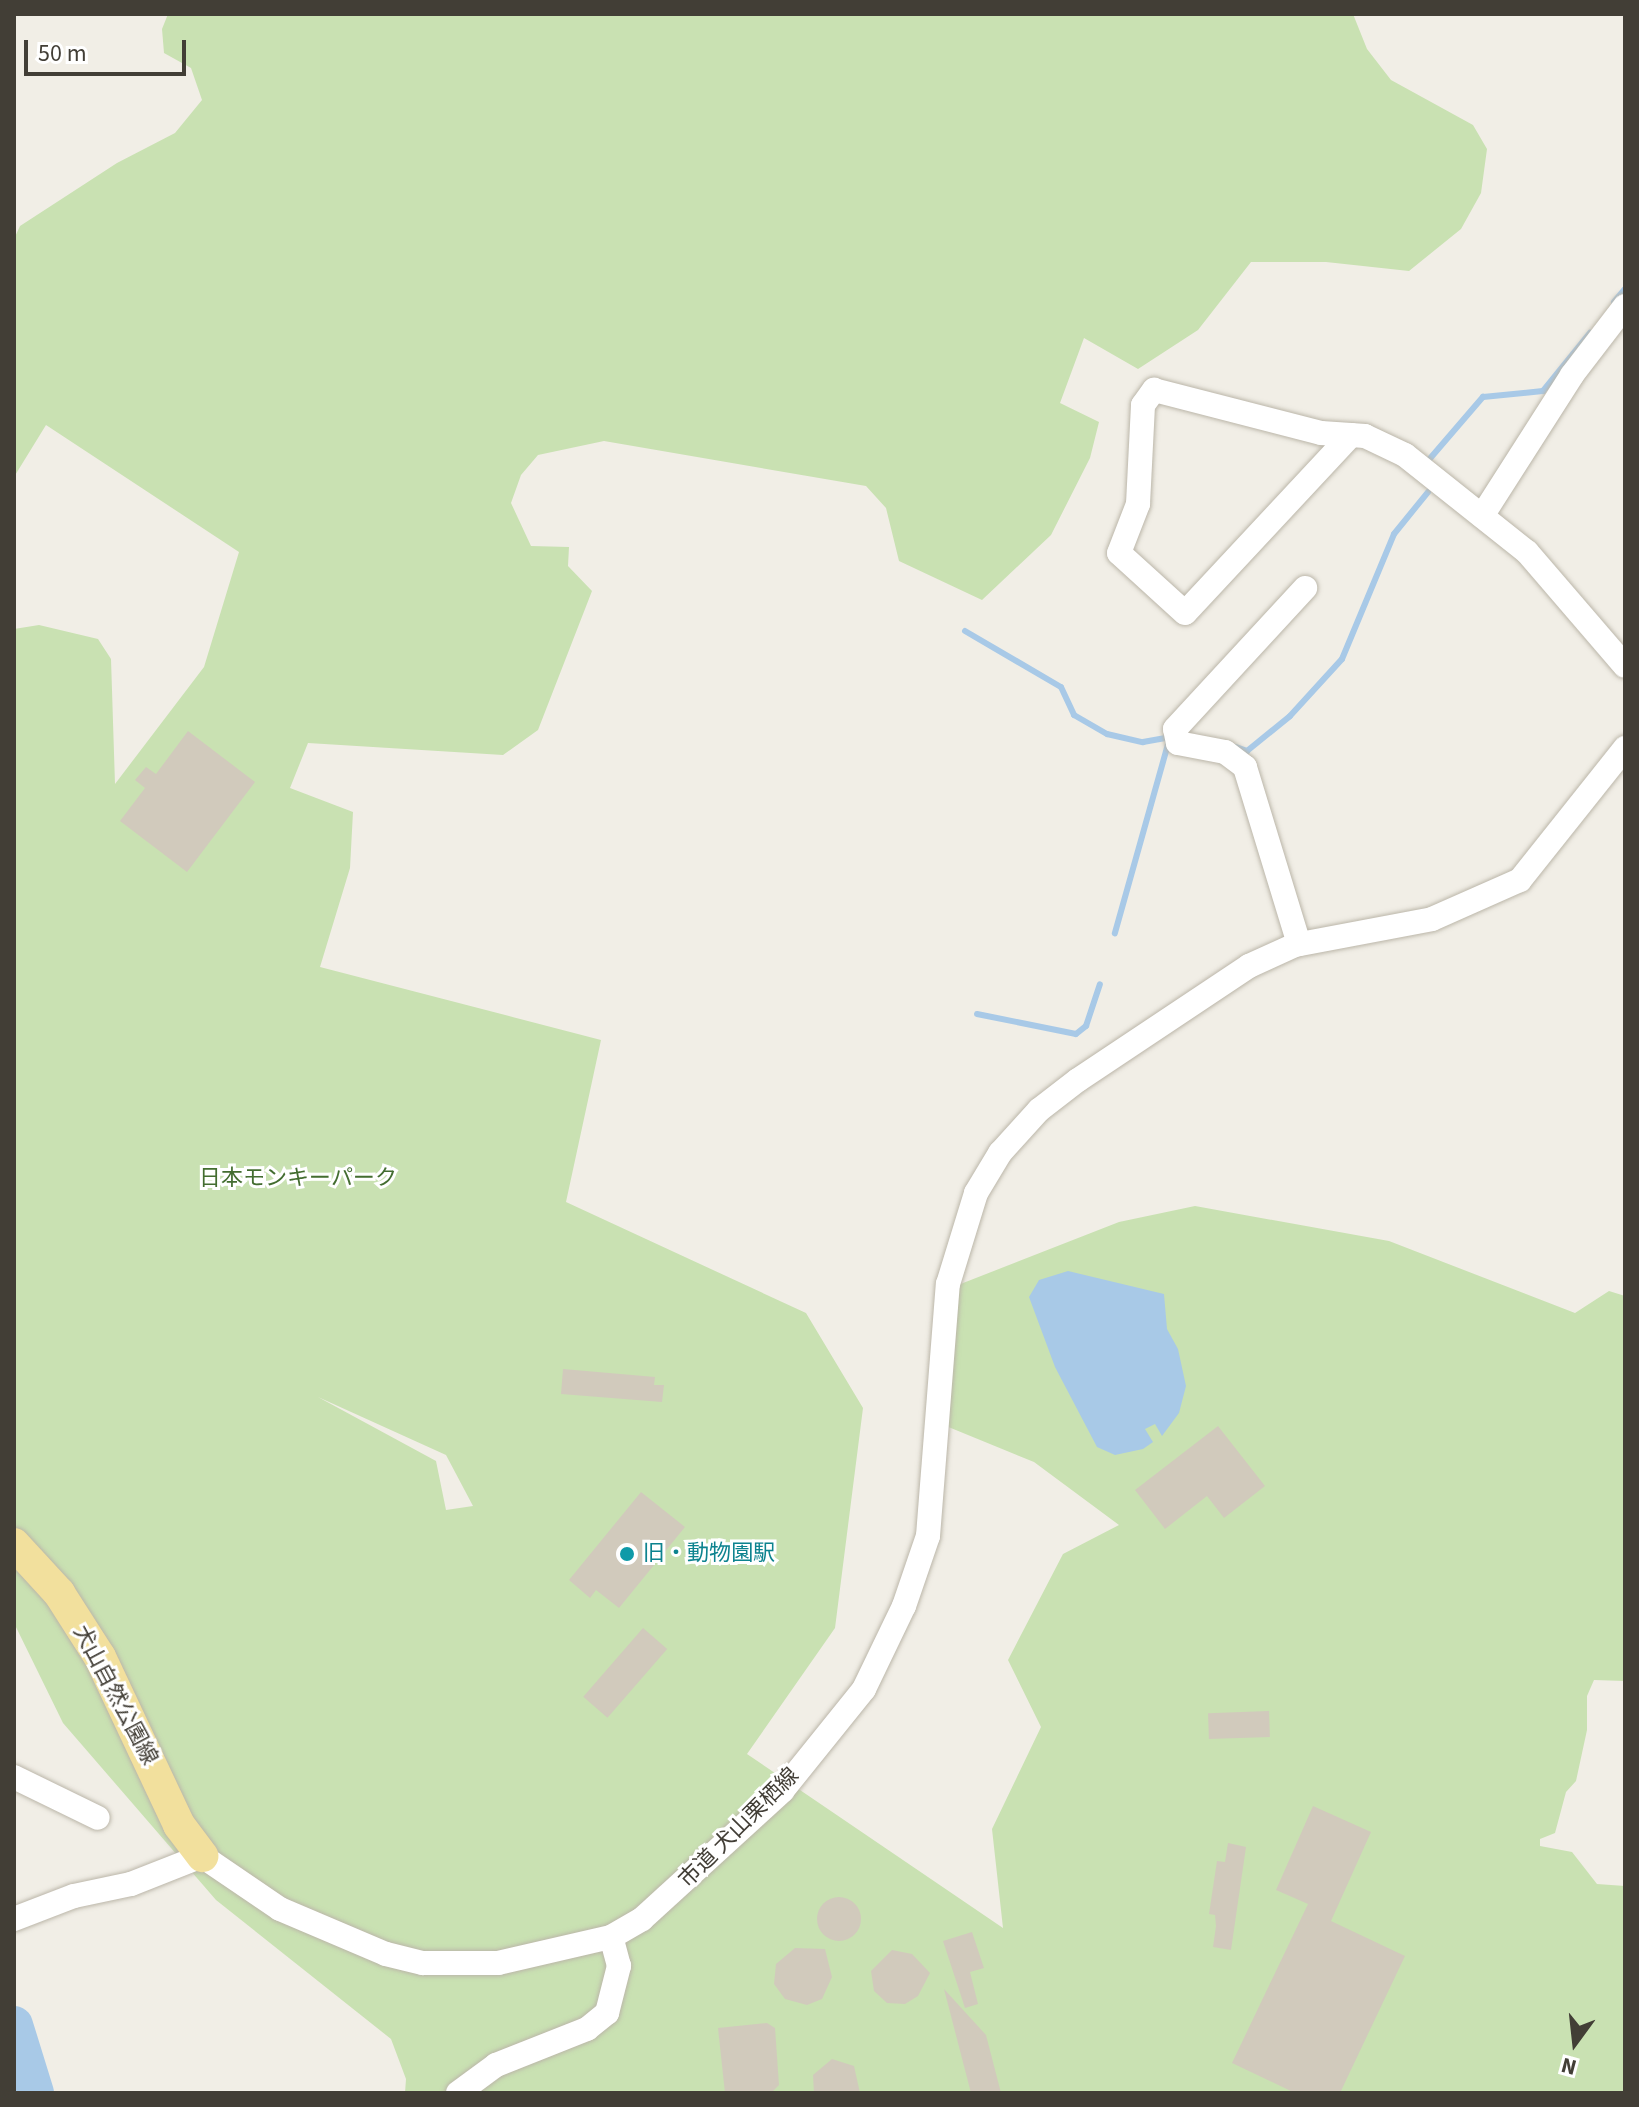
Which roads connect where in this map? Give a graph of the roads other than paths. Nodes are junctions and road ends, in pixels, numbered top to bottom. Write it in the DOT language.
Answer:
graph roads {
  1 [pos="1625,306"];
  2 [pos="1351,435"];
  3 [pos="1482,516"];
  4 [pos="1305,588"];
  5 [pos="1625,666"];
  6 [pos="1625,748"];
  7 [pos="1299,944"];
  8 [pos="14,1544"];
  9 [pos="14,1777"];
  10 [pos="98,1818"];
  11 [pos="202,1856"];
  12 [pos="14,1919"];
  13 [pos="611,1937"];
  14 [pos="458,2093"];
  1 -- 3 [label="street"];
  2 -- 2 [label="street"];
  2 -- 3 [label="street"];
  3 -- 5 [label="street"];
  4 -- 7 [label="street"];
  6 -- 7 [label="street, 市道 犬山栗栖線"];
  7 -- 13 [label="street, 市道 犬山栗栖線"];
  8 -- 11 [label="main road, 犬山自然公園線"];
  9 -- 10 [label="street"];
  11 -- 12 [label="street"];
  11 -- 13 [label="street, 市道 犬山栗栖線"];
  13 -- 14 [label="street"];
}
